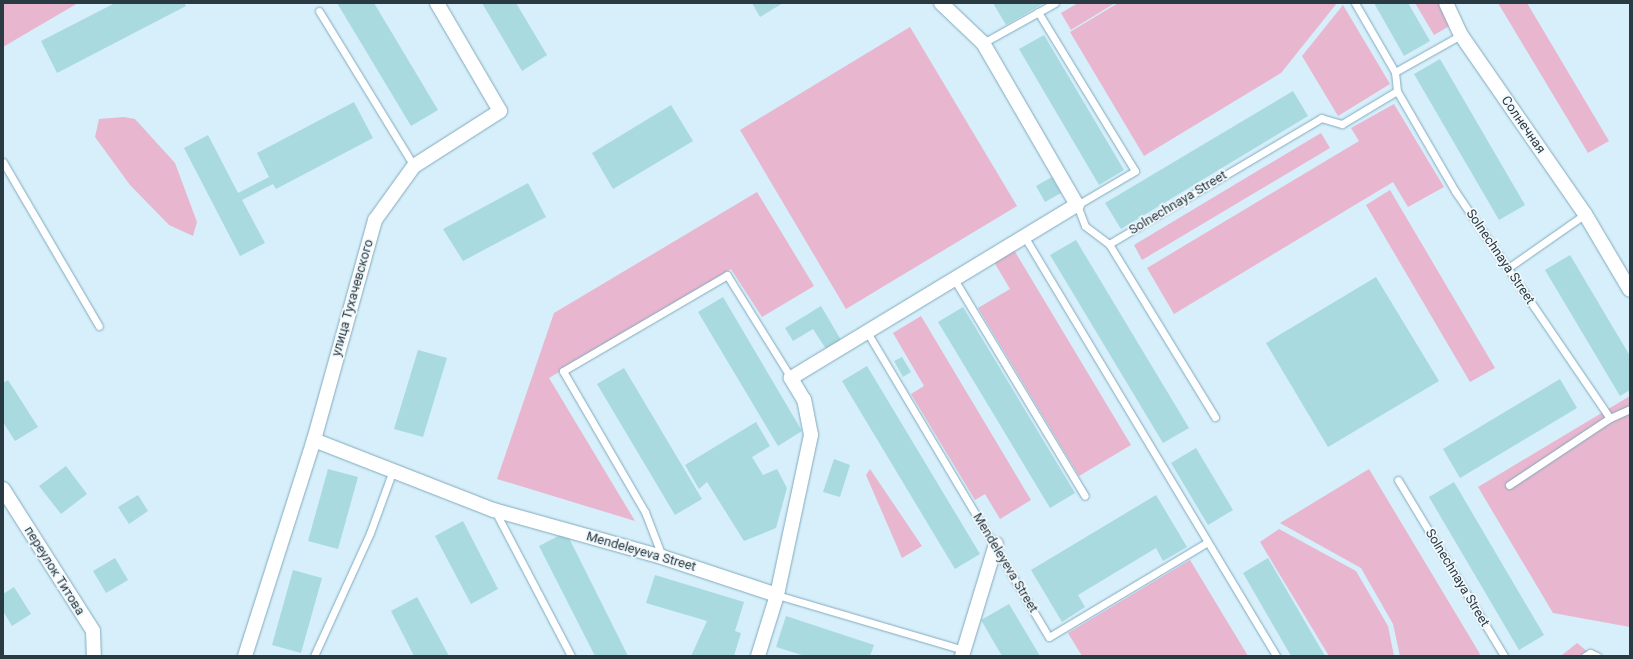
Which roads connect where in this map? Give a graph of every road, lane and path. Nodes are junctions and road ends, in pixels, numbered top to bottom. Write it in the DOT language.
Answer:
graph roads {
  1 [pos="437,3"];
  2 [pos="941,3"];
  3 [pos="1055,3"];
  4 [pos="1355,3"];
  5 [pos="1446,3"];
  6 [pos="319,11"];
  7 [pos="1038,12"];
  8 [pos="1461,35"];
  9 [pos="983,43"];
  10 [pos="1395,72"];
  11 [pos="1397,91"];
  12 [pos="3,162"];
  13 [pos="414,166"];
  14 [pos="1077,205"];
  15 [pos="1585,214"];
  16 [pos="1024,236"];
  17 [pos="1109,244"];
  18 [pos="1508,268"];
  19 [pos="954,279"];
  20 [pos="1630,290"];
  21 [pos="99,326"];
  22 [pos="867,332"];
  23 [pos="791,378"];
  24 [pos="1630,409"];
  25 [pos="1215,417"];
  26 [pos="1610,418"];
  27 [pos="314,440"];
  28 [pos="392,473"];
  29 [pos="1398,480"];
  30 [pos="1509,485"];
  31 [pos="3,489"];
  32 [pos="1085,496"];
  33 [pos="494,510"];
  34 [pos="1206,543"];
  35 [pos="996,544"];
  36 [pos="662,557"];
  37 [pos="777,595"];
  38 [pos="965,654"];
  39 [pos="94,656"];
  40 [pos="245,656"];
  41 [pos="314,656"];
  42 [pos="571,656"];
  43 [pos="758,656"];
  44 [pos="1276,656"];
  45 [pos="1504,656"];
  46 [pos="1585,656"];
  47 [pos="1596,656"];
  1 -- 13 [label="street, улица Тухачевского"];
  2 -- 9 [label="street"];
  3 -- 7 [label="lane"];
  4 -- 10 [label="lane, Solnechnaya Street"];
  5 -- 8 [label="street, Солнечная"];
  6 -- 13 [label="lane"];
  7 -- 9 [label="lane"];
  7 -- 14 [label="lane"];
  8 -- 10 [label="lane"];
  8 -- 15 [label="street, Солнечная"];
  9 -- 14 [label="street"];
  10 -- 11 [label="lane, Solnechnaya Street"];
  11 -- 17 [label="lane, Solnechnaya Street"];
  11 -- 18 [label="lane, Solnechnaya Street"];
  12 -- 21 [label="lane"];
  13 -- 27 [label="street, улица Тухачевского"];
  14 -- 16 [label="street"];
  14 -- 17 [label="lane"];
  15 -- 18 [label="lane"];
  15 -- 20 [label="street, Солнечная"];
  16 -- 19 [label="street"];
  16 -- 34 [label="lane"];
  17 -- 25 [label="lane"];
  18 -- 26 [label="lane, Solnechnaya Street"];
  19 -- 22 [label="street"];
  19 -- 32 [label="lane"];
  22 -- 23 [label="street"];
  22 -- 35 [label="lane, Mendeleyeva Street"];
  23 -- 36 [label="lane"];
  23 -- 37 [label="street"];
  24 -- 26 [label="lane"];
  26 -- 30 [label="lane"];
  27 -- 28 [label="street, Mendeleyeva Street"];
  27 -- 40 [label="street, улица Тухачевского"];
  28 -- 33 [label="street, Mendeleyeva Street"];
  28 -- 41 [label="lane"];
  29 -- 45 [label="lane, Solnechnaya Street"];
  31 -- 39 [label="street, переулок Титова"];
  33 -- 36 [label="street, Mendeleyeva Street"];
  33 -- 42 [label="lane"];
  34 -- 35 [label="lane, Mendeleyeva Street"];
  34 -- 44 [label="lane"];
  35 -- 38 [label="street"];
  36 -- 37 [label="street, Mendeleyeva Street"];
  37 -- 38 [label="lane, Mendeleyeva Street"];
  37 -- 43 [label="street"];
  46 -- 47 [label="lane"];
}
